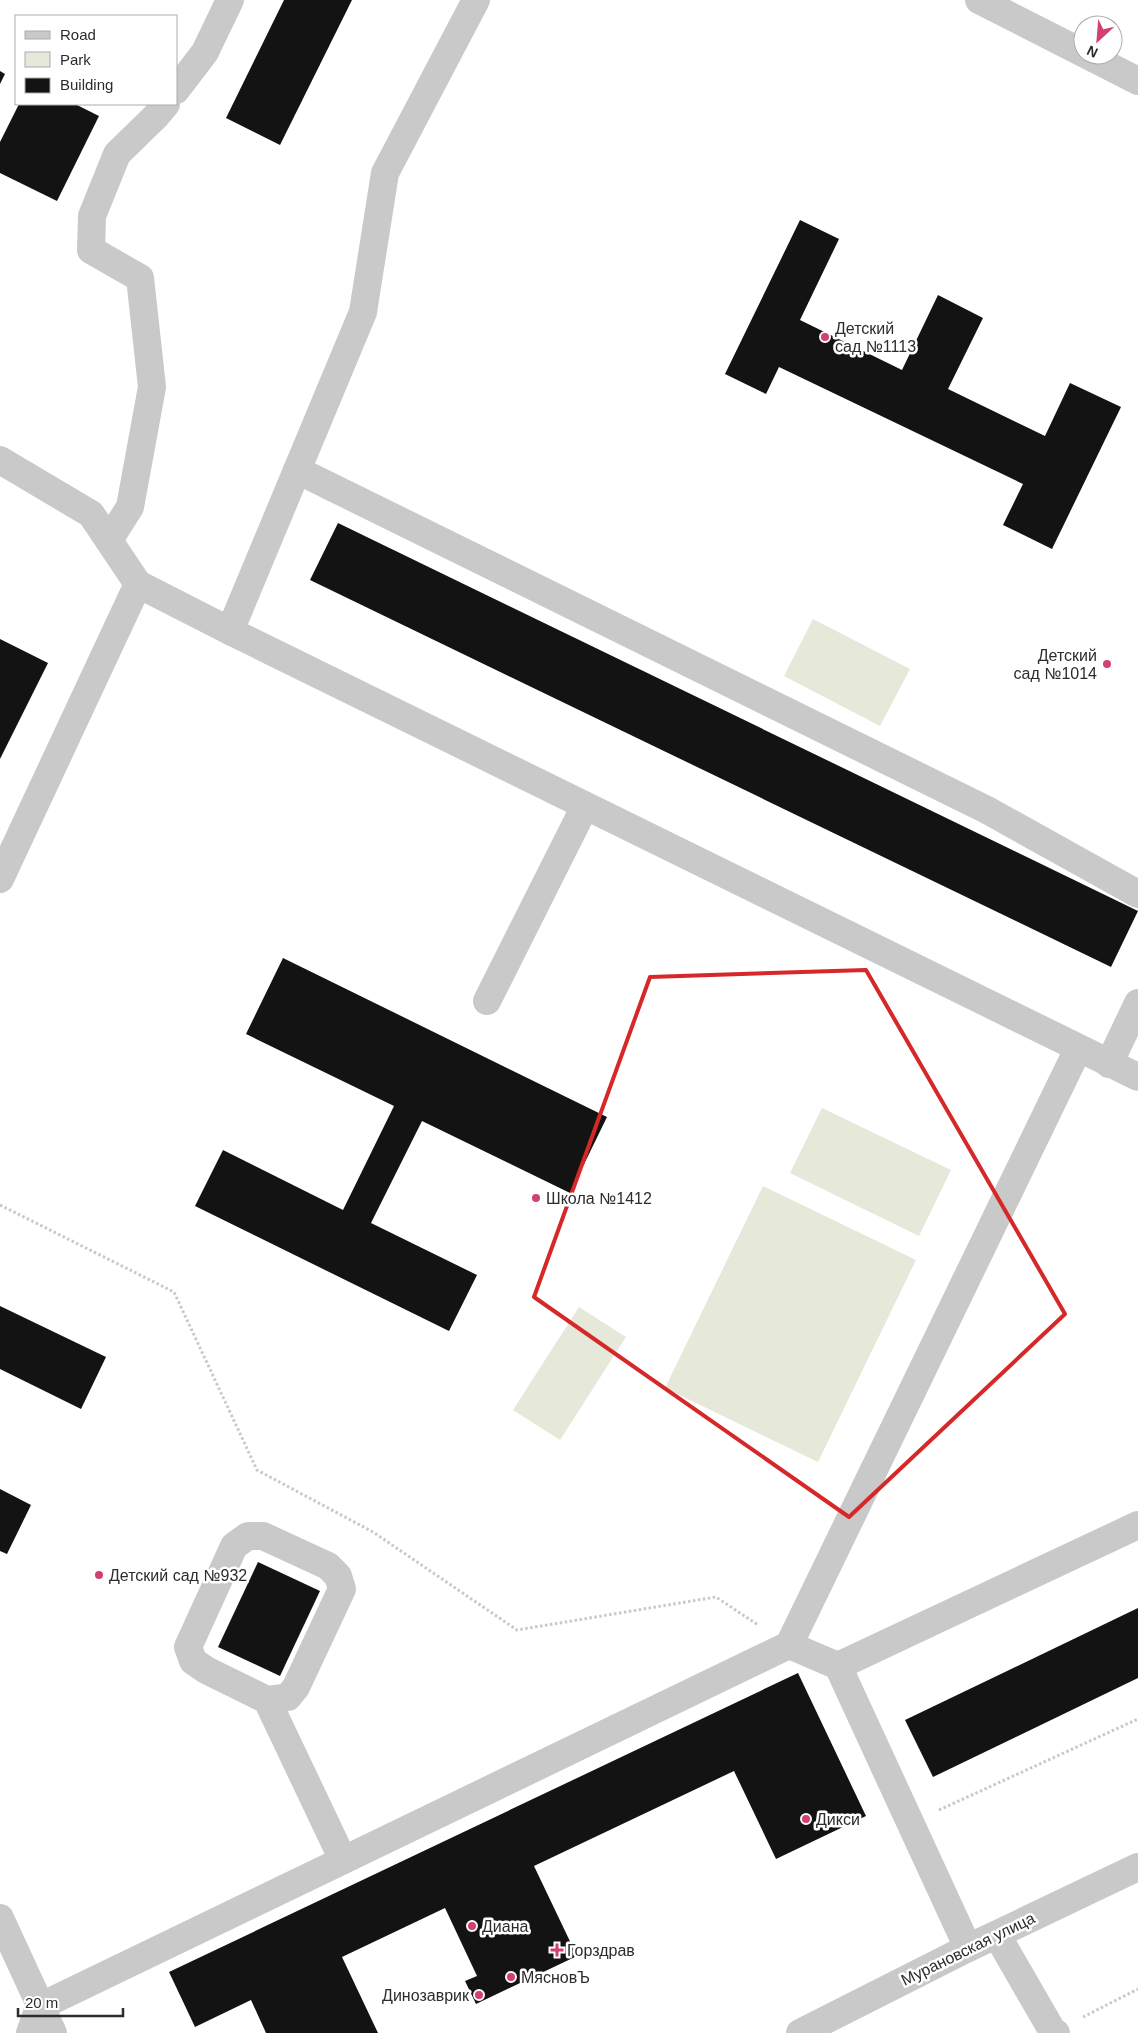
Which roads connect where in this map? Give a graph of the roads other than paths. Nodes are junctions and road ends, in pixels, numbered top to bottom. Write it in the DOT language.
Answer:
graph roads {
  1 [pos="230,0"];
  2 [pos="476,0"];
  3 [pos="979,0"];
  4 [pos="1073,48"];
  5 [pos="1107,65"];
  6 [pos="1138,81"];
  7 [pos="178,87"];
  8 [pos="165,105"];
  9 [pos="0,460"];
  10 [pos="297,470"];
  11 [pos="109,540"];
  12 [pos="138,584"];
  13 [pos="230,631"];
  14 [pos="585,806"];
  15 [pos="0,879"];
  16 [pos="1138,894"];
  17 [pos="488,1001"];
  18 [pos="1138,1004"];
  19 [pos="1078,1049"];
  20 [pos="1109,1064"];
  21 [pos="1138,1078"];
  22 [pos="1138,1525"];
  23 [pos="789,1645"];
  24 [pos="838,1666"];
  25 [pos="267,1700"];
  26 [pos="343,1860"];
  27 [pos="1138,1867"];
  28 [pos="0,1918"];
  29 [pos="997,1935"];
  30 [pos="968,1948"];
  31 [pos="40,2007"];
  32 [pos="1054,2032"];
  33 [pos="30,2033"];
  34 [pos="53,2033"];
  35 [pos="800,2033"];
  1 -- 7 [label="street"];
  2 -- 10 [label="street"];
  3 -- 4 [label="street"];
  5 -- 6 [label="street"];
  8 -- 11 [label="street"];
  9 -- 11 [label="street"];
  10 -- 13 [label="street"];
  10 -- 16 [label="street"];
  11 -- 12 [label="street"];
  12 -- 13 [label="street"];
  12 -- 15 [label="street"];
  13 -- 14 [label="street"];
  14 -- 17 [label="street"];
  14 -- 19 [label="street"];
  18 -- 20 [label="street"];
  19 -- 20 [label="street"];
  19 -- 23 [label="street"];
  20 -- 21 [label="street"];
  22 -- 24 [label="street"];
  23 -- 24 [label="street"];
  23 -- 26 [label="street"];
  24 -- 30 [label="street"];
  25 -- 25 [label="street"];
  25 -- 26 [label="street"];
  26 -- 31 [label="street"];
  27 -- 29 [label="street, Мурановская улица"];
  28 -- 31 [label="street"];
  29 -- 30 [label="street, Мурановская улица"];
  29 -- 32 [label="street"];
  30 -- 35 [label="street, Мурановская улица"];
  31 -- 33 [label="street"];
  31 -- 34 [label="street"];
}
